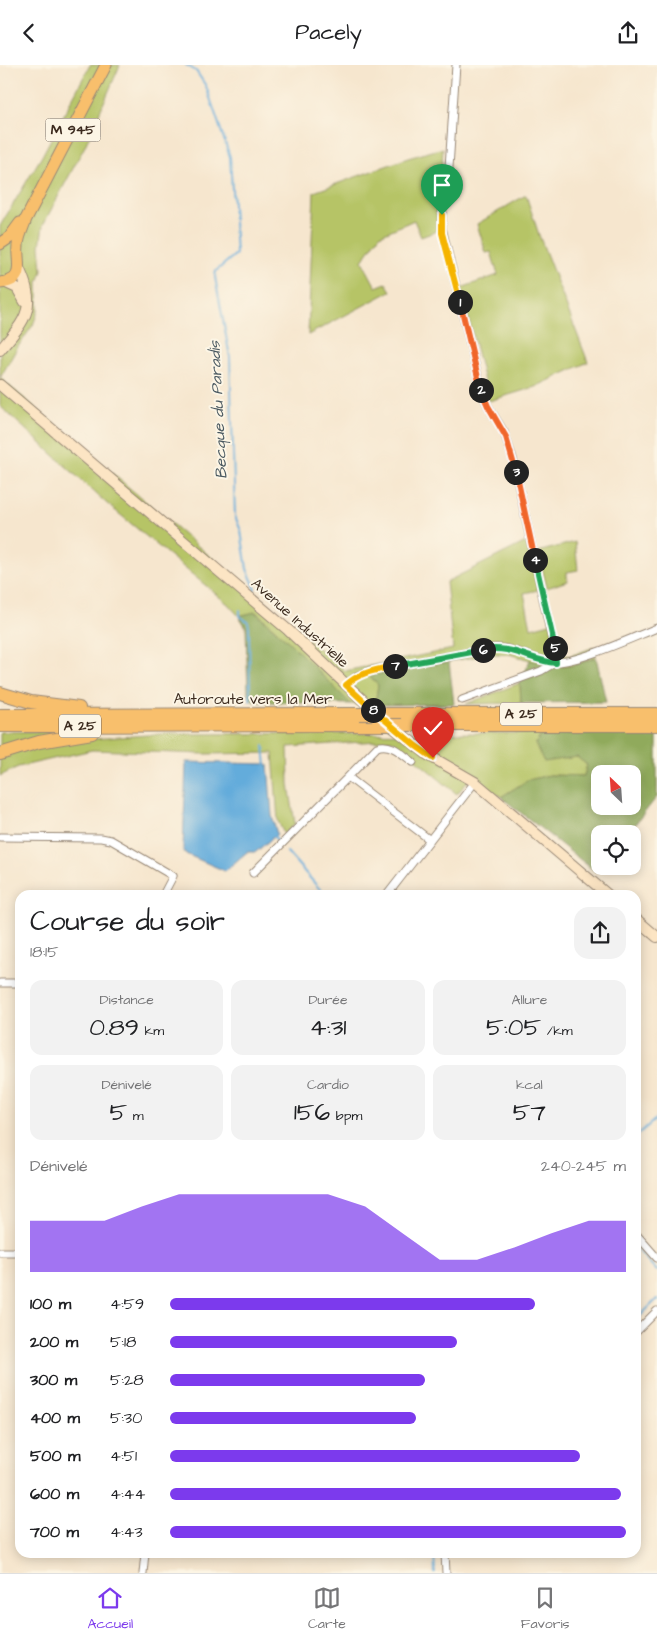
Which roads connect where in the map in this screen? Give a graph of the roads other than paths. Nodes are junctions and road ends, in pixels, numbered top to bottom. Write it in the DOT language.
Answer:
graph roads {
  1 [pos="106,65"];
  2 [pos="456,65"];
  3 [pos="38,195"];
  4 [pos="0,244"];
  5 [pos="19,263"];
  6 [pos="2,283"];
  7 [pos="26,313"];
  8 [pos="0,350"];
  9 [pos="0,385"];
  10 [pos="657,628"];
  11 [pos="556,663"];
  12 [pos="346,685"];
  13 [pos="0,693"];
  14 [pos="462,700"];
  15 [pos="657,714"];
  16 [pos="0,715"];
  17 [pos="118,715"];
  18 [pos="657,725"];
  19 [pos="159,726"];
  20 [pos="0,727"];
  21 [pos="0,754"];
  22 [pos="412,762"];
  23 [pos="348,777"];
  24 [pos="475,782"];
  25 [pos="0,837"];
  26 [pos="430,840"];
  27 [pos="253,873"];
  28 [pos="166,890"];
  29 [pos="391,890"];
  30 [pos="602,890"];
  31 [pos="641,923"];
  32 [pos="657,937"];
  33 [pos="0,983"];
  34 [pos="15,983"];
  35 [pos="641,1240"];
  36 [pos="15,1252"];
  37 [pos="0,1253"];
  38 [pos="657,1258"];
  39 [pos="657,1311"];
  40 [pos="641,1327"];
  41 [pos="144,1558"];
  42 [pos="445,1558"];
  43 [pos="143,1573"];
  44 [pos="446,1573"];
  1 -- 3 [label="main road, M 945"];
  2 -- 11 [label="street"];
  3 -- 4 [label="main road, M 945"];
  3 -- 5 [label="main road, M 945"];
  4 -- 5 [label="main road"];
  5 -- 6 [label="main road"];
  5 -- 7 [label="street"];
  6 -- 7 [label="street"];
  7 -- 8 [label="street"];
  9 -- 12 [label="street, Avenue Industrielle"];
  10 -- 11 [label="street"];
  11 -- 12 [label="street"];
  11 -- 14 [label="street"];
  12 -- 24 [label="street, Avenue Industrielle"];
  13 -- 17 [label="highway"];
  15 -- 17 [label="highway, Autoroute vers la Mer / A 25, bridge"];
  16 -- 17 [label="highway, Autoroute vers la Mer / A 25"];
  18 -- 19 [label="highway, A 25, bridge"];
  19 -- 20 [label="highway, A 25"];
  19 -- 21 [label="highway"];
  22 -- 23 [label="street"];
  23 -- 26 [label="street"];
  23 -- 27 [label="street"];
  24 -- 26 [label="street"];
  24 -- 30 [label="street, Avenue Industrielle"];
  25 -- 28 [label="street"];
  26 -- 29 [label="street"];
  31 -- 32 [label="street"];
  33 -- 34 [label="street"];
  35 -- 38 [label="street"];
  36 -- 37 [label="street"];
  39 -- 40 [label="street"];
  41 -- 43 [label="street"];
  42 -- 44 [label="street"];
}
